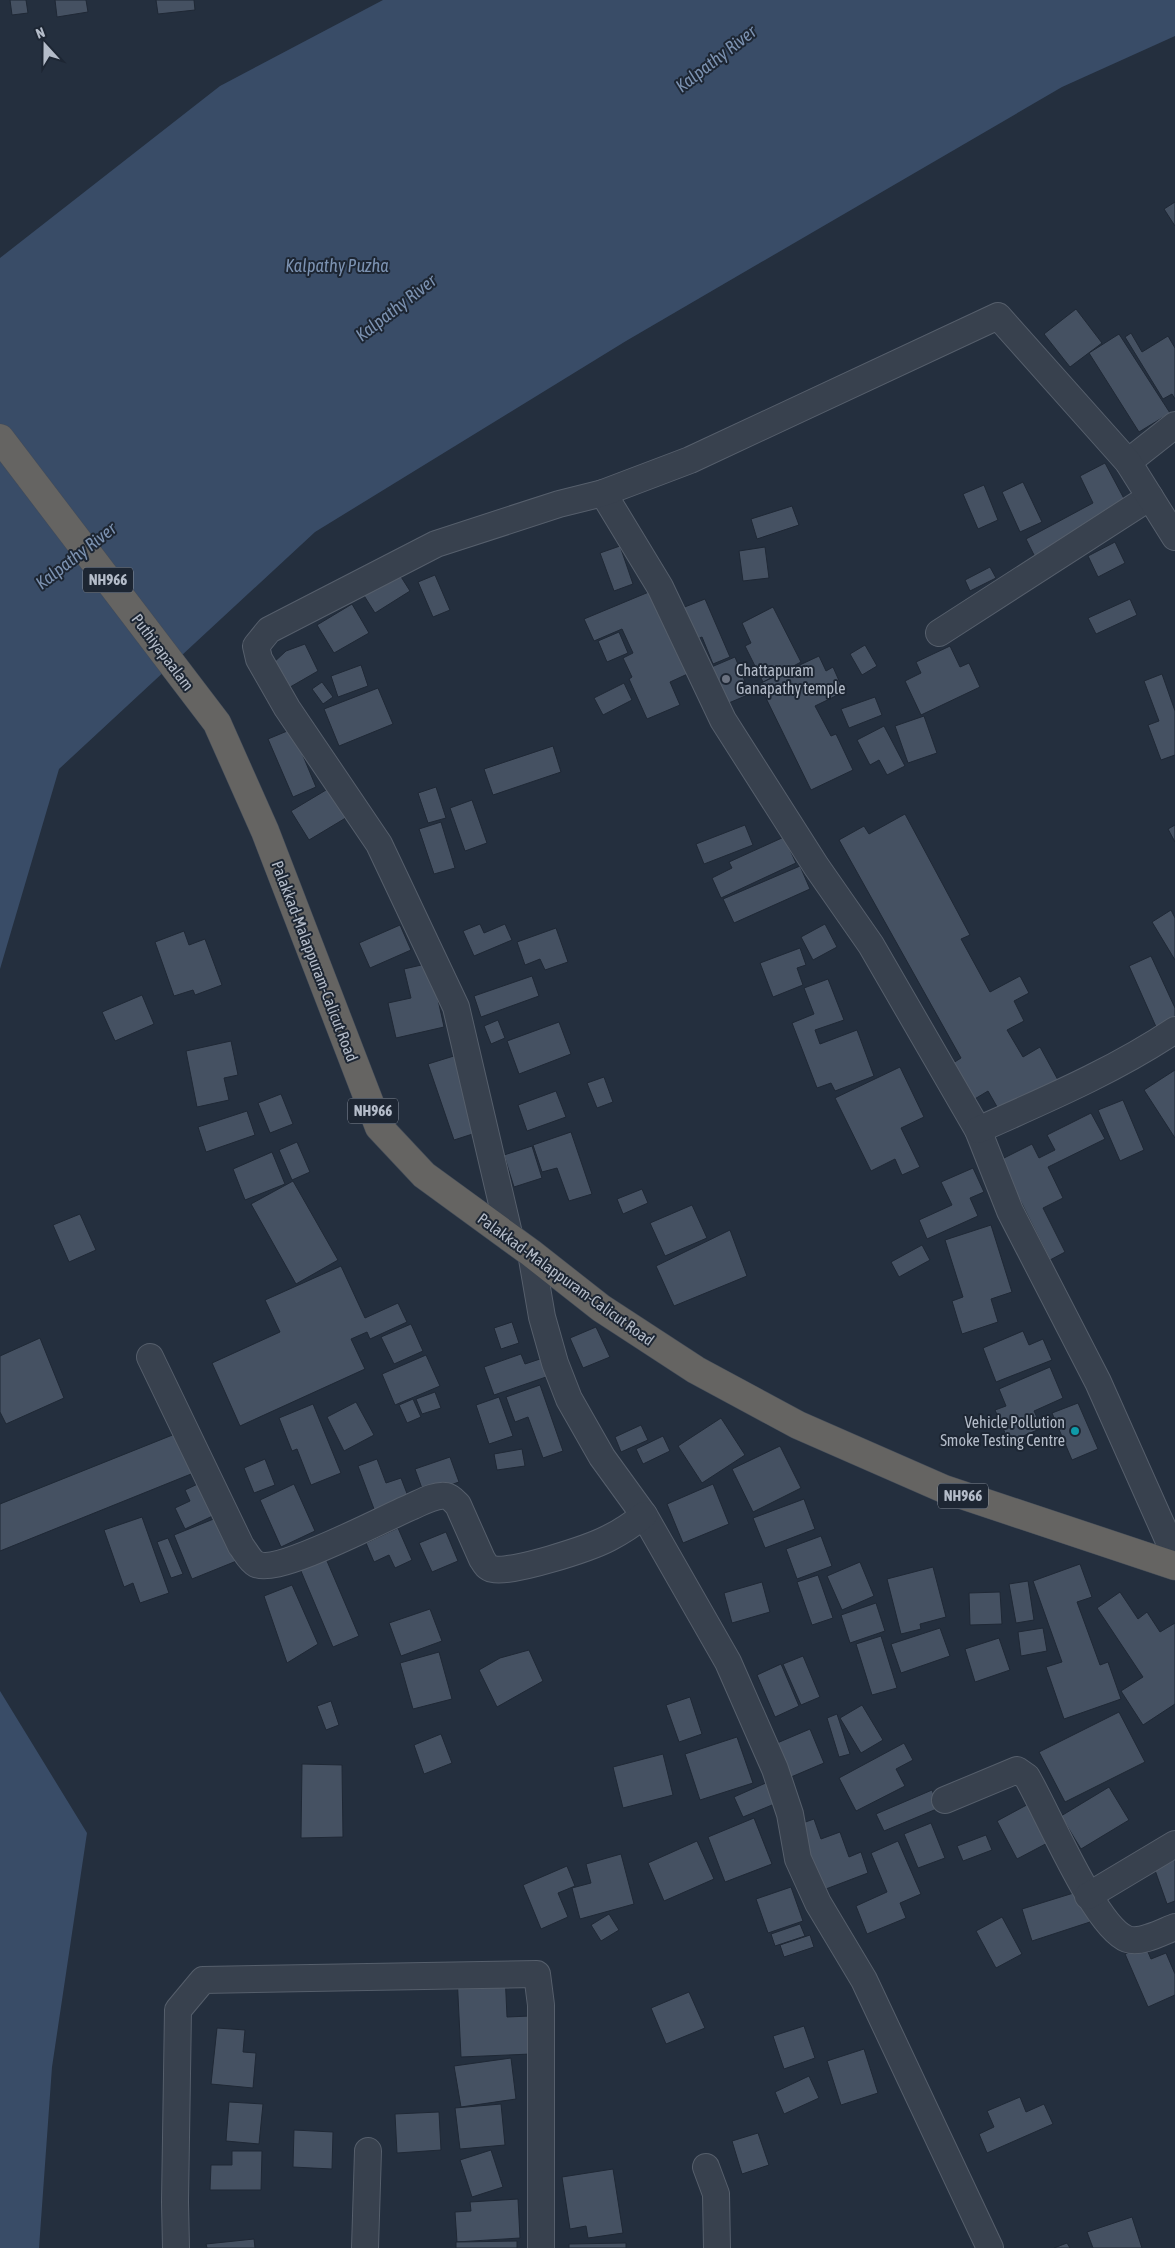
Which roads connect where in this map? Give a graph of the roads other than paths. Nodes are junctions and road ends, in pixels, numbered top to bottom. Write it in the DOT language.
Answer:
graph roads {
  1 [pos="1175,425"];
  2 [pos="0,438"];
  3 [pos="1128,462"];
  4 [pos="603,493"];
  5 [pos="1150,497"];
  6 [pos="1175,537"];
  7 [pos="939,633"];
  8 [pos="216,723"];
  9 [pos="1175,1030"];
  10 [pos="978,1130"];
  11 [pos="520,1246"];
  12 [pos="150,1357"];
  13 [pos="644,1515"];
  14 [pos="1175,1555"];
  15 [pos="1175,1566"];
  16 [pos="945,1800"];
  17 [pos="1175,1844"];
  18 [pos="1088,1896"];
  19 [pos="1175,1927"];
  20 [pos="368,2151"];
  21 [pos="706,2167"];
  22 [pos="176,2248"];
  23 [pos="365,2248"];
  24 [pos="542,2248"];
  25 [pos="717,2248"];
  26 [pos="990,2248"];
  1 -- 3 [label="street"];
  2 -- 8 [label="highway, Puthiyapaalam / NH966"];
  3 -- 4 [label="street"];
  3 -- 5 [label="street"];
  4 -- 10 [label="street"];
  4 -- 11 [label="street"];
  5 -- 6 [label="street"];
  5 -- 7 [label="street"];
  8 -- 11 [label="highway, Palakkad-Malappuram-Calicut Road / NH966"];
  9 -- 10 [label="street"];
  10 -- 14 [label="street"];
  11 -- 13 [label="street"];
  11 -- 15 [label="highway, Palakkad-Malappuram-Calicut Road / NH966"];
  12 -- 13 [label="street"];
  13 -- 26 [label="street"];
  16 -- 18 [label="street"];
  17 -- 18 [label="street"];
  18 -- 19 [label="street"];
  20 -- 23 [label="street"];
  21 -- 25 [label="street"];
  22 -- 24 [label="street"];
}
